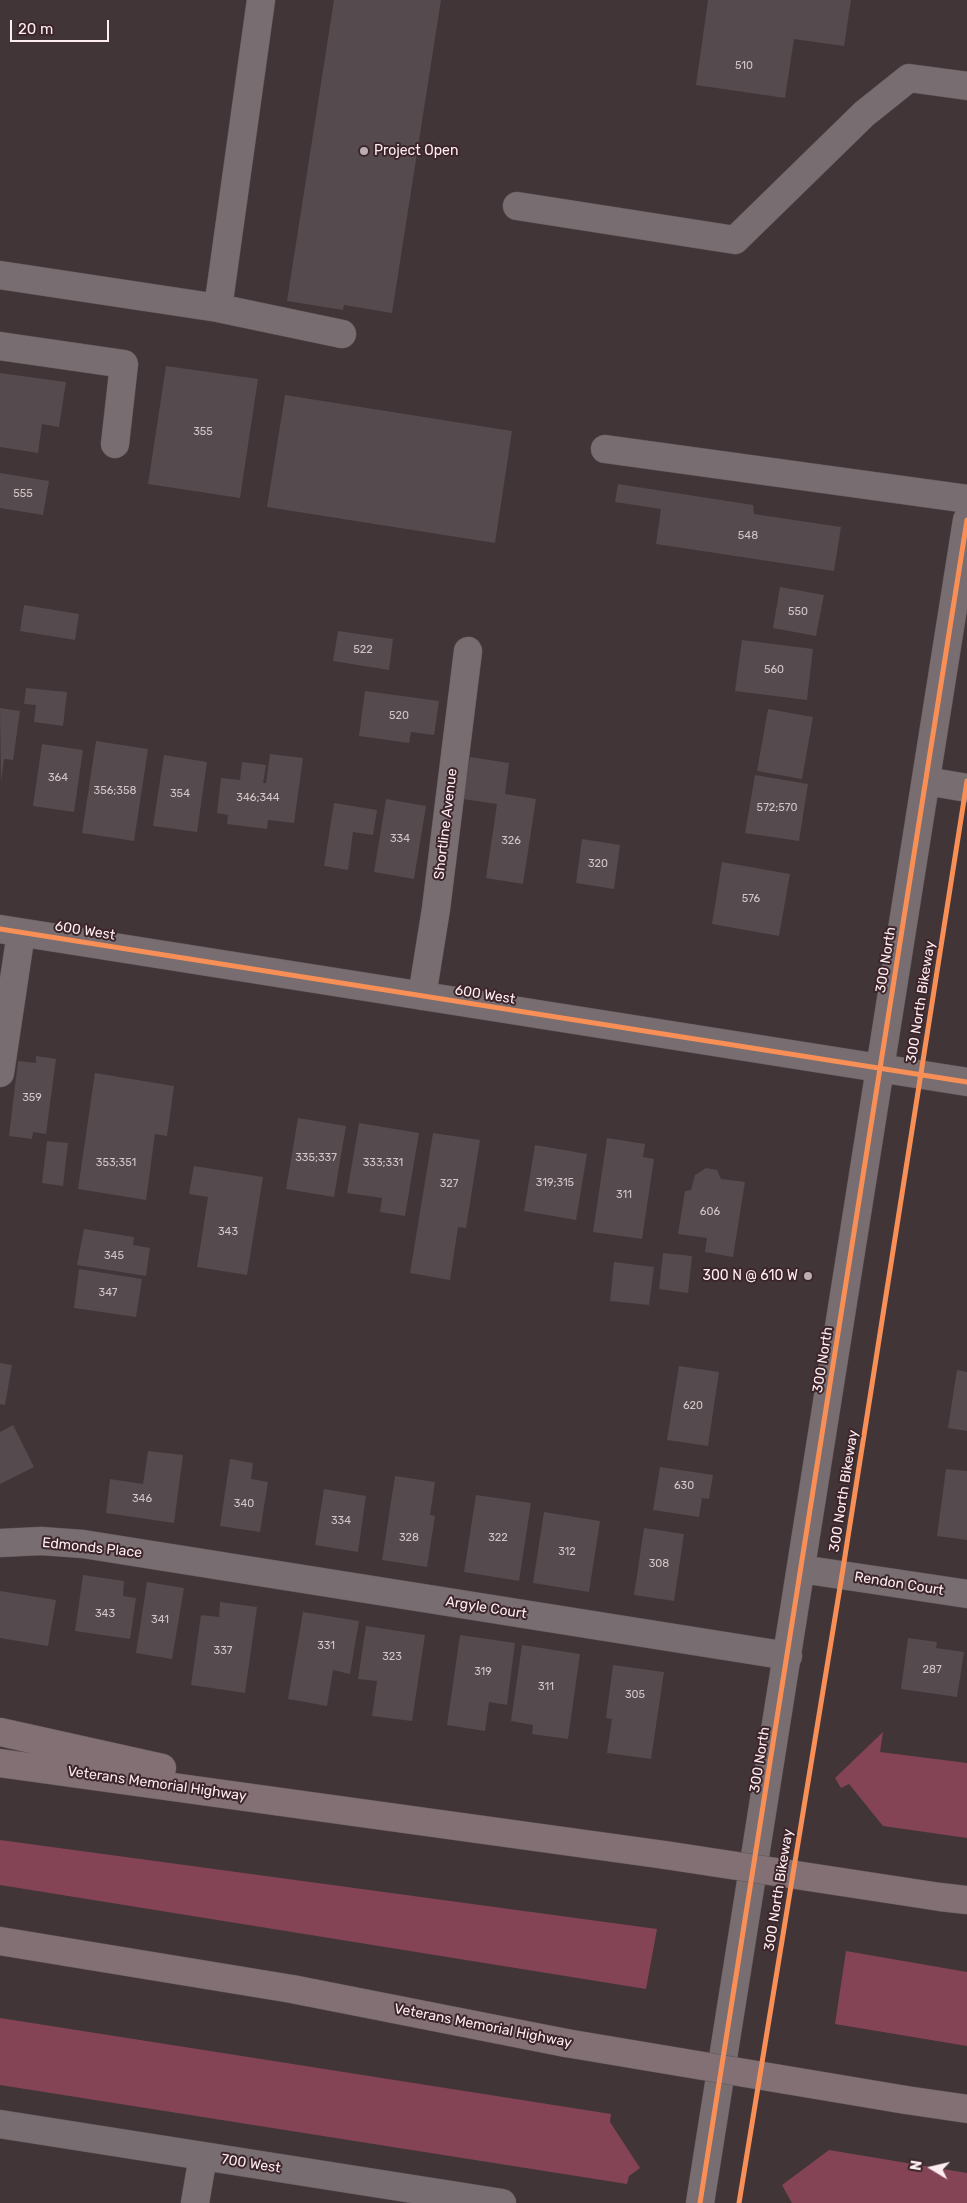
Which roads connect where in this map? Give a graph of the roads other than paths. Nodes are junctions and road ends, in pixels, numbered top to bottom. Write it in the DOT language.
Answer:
graph roads {
  1 [pos="261,0"];
  2 [pos="967,86"];
  3 [pos="517,206"];
  4 [pos="0,275"];
  5 [pos="218,308"];
  6 [pos="342,334"];
  7 [pos="0,346"];
  8 [pos="115,444"];
  9 [pos="605,449"];
  10 [pos="967,499"];
  11 [pos="967,520"];
  12 [pos="960,607"];
  13 [pos="468,651"];
  14 [pos="926,781"];
  15 [pos="967,788"];
  16 [pos="10,931"];
  17 [pos="422,996"];
  18 [pos="881,1068"];
  19 [pos="0,1073"];
  20 [pos="967,1082"];
  21 [pos="0,1543"];
  22 [pos="185,1560"];
  23 [pos="802,1569"];
  24 [pos="967,1594"];
  25 [pos="788,1656"];
  26 [pos="0,1732"];
  27 [pos="0,1763"];
  28 [pos="342,1808"];
  29 [pos="967,1900"];
  30 [pos="0,1941"];
  31 [pos="0,1959"];
  32 [pos="292,1989"];
  33 [pos="967,2109"];
  34 [pos="0,2124"];
  35 [pos="203,2156"];
  36 [pos="195,2203"];
  37 [pos="502,2203"];
  38 [pos="700,2203"];
  1 -- 5 [label="street"];
  2 -- 3 [label="street"];
  4 -- 5 [label="street"];
  5 -- 6 [label="street"];
  7 -- 8 [label="street"];
  9 -- 10 [label="street"];
  11 -- 12 [label="street, 300 North"];
  12 -- 14 [label="street, 300 North"];
  13 -- 17 [label="street, Shortline Avenue"];
  14 -- 15 [label="street"];
  14 -- 18 [label="street, 300 North"];
  16 -- 17 [label="street, 600 West"];
  16 -- 19 [label="street"];
  17 -- 18 [label="street, 600 West"];
  18 -- 20 [label="street, 600 West"];
  18 -- 23 [label="street, 300 North"];
  21 -- 22 [label="street, Edmonds Place"];
  22 -- 25 [label="street, Argyle Court"];
  23 -- 24 [label="street, Rendon Court"];
  23 -- 25 [label="street, 300 North"];
  25 -- 38 [label="street, 300 North"];
  26 -- 28 [label="highway"];
  27 -- 28 [label="highway, Veterans Memorial Highway"];
  28 -- 29 [label="highway, Veterans Memorial Highway, bridge"];
  30 -- 32 [label="highway, Veterans Memorial Highway"];
  31 -- 32 [label="highway"];
  32 -- 33 [label="highway, Veterans Memorial Highway, bridge"];
  34 -- 35 [label="street, 700 West"];
  35 -- 36 [label="street"];
  35 -- 37 [label="street, 700 West"];
}
